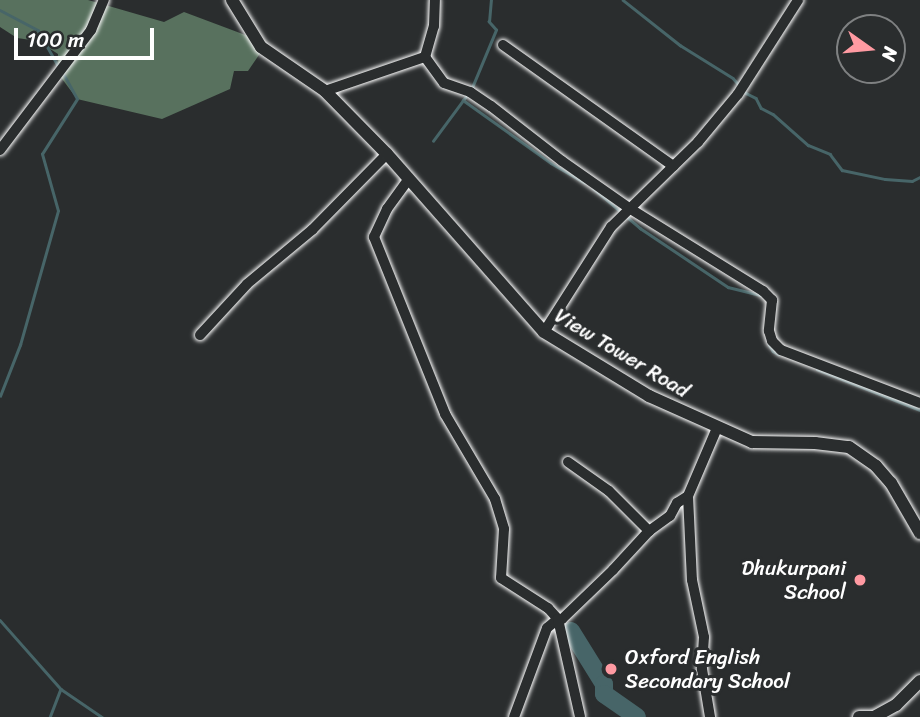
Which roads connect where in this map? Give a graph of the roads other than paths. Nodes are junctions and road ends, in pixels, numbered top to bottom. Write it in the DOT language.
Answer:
graph roads {
  1 [pos="104,0"];
  2 [pos="232,0"];
  3 [pos="435,0"];
  4 [pos="798,0"];
  5 [pos="503,45"];
  6 [pos="425,57"];
  7 [pos="325,90"];
  8 [pos="0,150"];
  9 [pos="387,154"];
  10 [pos="673,166"];
  11 [pos="408,180"];
  12 [pos="629,208"];
  13 [pos="544,332"];
  14 [pos="200,335"];
  15 [pos="920,403"];
  16 [pos="717,428"];
  17 [pos="568,462"];
  18 [pos="688,496"];
  19 [pos="649,531"];
  20 [pos="920,533"];
  21 [pos="558,619"];
  22 [pos="920,681"];
  23 [pos="514,717"];
  24 [pos="580,717"];
  25 [pos="710,717"];
  26 [pos="859,717"];
  1 -- 8 [label="street"];
  2 -- 7 [label="street, View Tower Road"];
  3 -- 6 [label="street"];
  4 -- 10 [label="street"];
  5 -- 10 [label="street"];
  6 -- 7 [label="street"];
  6 -- 12 [label="street"];
  7 -- 9 [label="street, View Tower Road"];
  9 -- 11 [label="street, View Tower Road"];
  9 -- 14 [label="street"];
  10 -- 12 [label="street"];
  11 -- 13 [label="street, View Tower Road"];
  11 -- 21 [label="street"];
  12 -- 13 [label="street"];
  12 -- 15 [label="street"];
  13 -- 16 [label="street, View Tower Road"];
  16 -- 18 [label="street"];
  16 -- 20 [label="street, View Tower Road"];
  17 -- 19 [label="street"];
  18 -- 19 [label="street"];
  18 -- 25 [label="street"];
  19 -- 21 [label="street"];
  21 -- 23 [label="street"];
  21 -- 24 [label="street"];
  22 -- 26 [label="street"];
}
